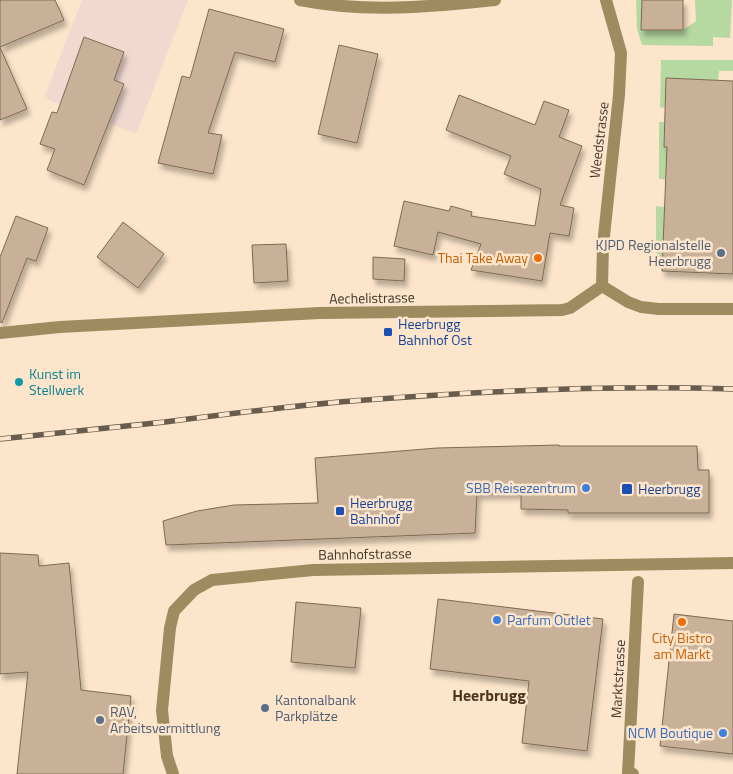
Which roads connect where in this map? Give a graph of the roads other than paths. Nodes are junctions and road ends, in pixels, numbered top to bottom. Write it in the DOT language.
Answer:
graph roads {
  1 [pos="300,0"];
  2 [pos="495,0"];
  3 [pos="606,0"];
  4 [pos="602,286"];
  5 [pos="733,309"];
  6 [pos="0,333"];
  7 [pos="733,563"];
  8 [pos="638,582"];
  9 [pos="172,774"];
  10 [pos="633,774"];
  1 -- 2 [label="street"];
  3 -- 4 [label="street, Weedstrasse"];
  4 -- 5 [label="street"];
  4 -- 6 [label="street, Aechelistrasse"];
  7 -- 9 [label="street, Bahnhofstrasse"];
  8 -- 10 [label="street, Marktstrasse"];
}
